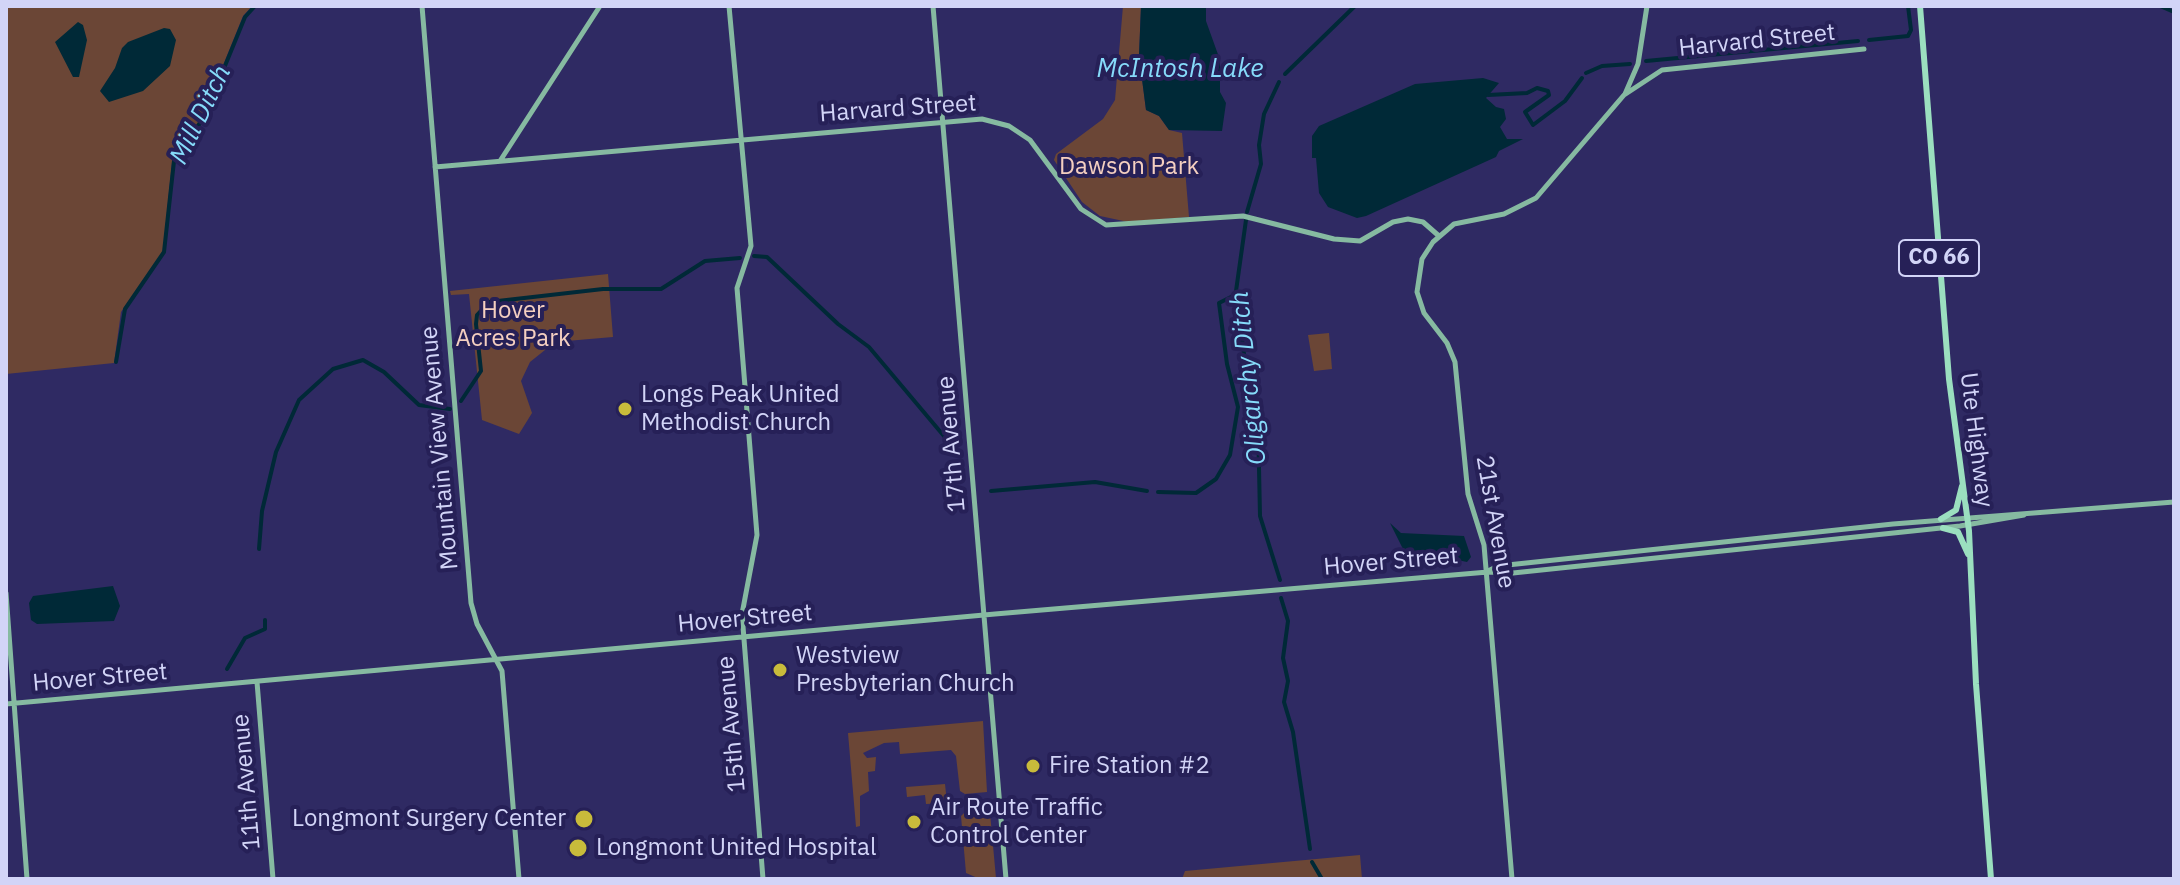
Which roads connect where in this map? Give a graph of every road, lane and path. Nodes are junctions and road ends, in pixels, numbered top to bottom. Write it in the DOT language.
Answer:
graph roads {
  1 [pos="422,6"];
  2 [pos="600,6"];
  3 [pos="729,6"];
  4 [pos="933,6"];
  5 [pos="1647,6"];
  6 [pos="1920,6"];
  7 [pos="1864,49"];
  8 [pos="1624,95"];
  9 [pos="942,121"];
  10 [pos="741,140"];
  11 [pos="499,162"];
  12 [pos="435,167"];
  13 [pos="1439,236"];
  14 [pos="1964,478"];
  15 [pos="2174,502"];
  16 [pos="1941,519"];
  17 [pos="1968,521"];
  18 [pos="1943,528"];
  19 [pos="1971,565"];
  20 [pos="1488,572"];
  21 [pos="6,593"];
  22 [pos="984,615"];
  23 [pos="743,638"];
  24 [pos="498,660"];
  25 [pos="257,682"];
  26 [pos="9,704"];
  27 [pos="27,879"];
  28 [pos="273,879"];
  29 [pos="519,879"];
  30 [pos="763,879"];
  31 [pos="1006,879"];
  32 [pos="1512,879"];
  33 [pos="1991,879"];
  1 -- 12 [label="street, Mountain View Avenue"];
  2 -- 11 [label="street"];
  3 -- 10 [label="street, 15th Avenue"];
  4 -- 9 [label="street, 17th Avenue"];
  5 -- 8 [label="street"];
  6 -- 14 [label="main road, Ute Highway / CO 66"];
  7 -- 8 [label="street, Harvard Street"];
  8 -- 13 [label="street, Harvard Street"];
  9 -- 10 [label="street, Harvard Street"];
  9 -- 13 [label="street, Harvard Street"];
  9 -- 22 [label="street, 17th Avenue"];
  10 -- 11 [label="street, Harvard Street"];
  10 -- 23 [label="street, 15th Avenue"];
  11 -- 12 [label="street, Harvard Street"];
  12 -- 24 [label="street, Mountain View Avenue"];
  13 -- 20 [label="street, 21st Avenue"];
  14 -- 16 [label="main road"];
  14 -- 17 [label="main road, Ute Highway / CO 66"];
  15 -- 17 [label="street"];
  16 -- 17 [label="street, Hover Street"];
  16 -- 20 [label="street, Hover Street"];
  17 -- 18 [label="street, Hover Street"];
  17 -- 19 [label="main road, Ute Highway / CO 66"];
  18 -- 19 [label="main road"];
  18 -- 20 [label="street, Hover Street"];
  19 -- 33 [label="main road, Ute Highway / CO 66"];
  20 -- 22 [label="street, Hover Street"];
  20 -- 32 [label="street, 21st Avenue"];
  21 -- 26 [label="street"];
  22 -- 23 [label="street, Hover Street"];
  22 -- 31 [label="street, 17th Avenue"];
  23 -- 24 [label="street, Hover Street"];
  23 -- 30 [label="street, 15th Avenue"];
  24 -- 25 [label="street, Hover Street"];
  24 -- 29 [label="street, Mountain View Avenue"];
  25 -- 26 [label="street, Hover Street"];
  25 -- 28 [label="street, 11th Avenue"];
  26 -- 27 [label="street"];
}
